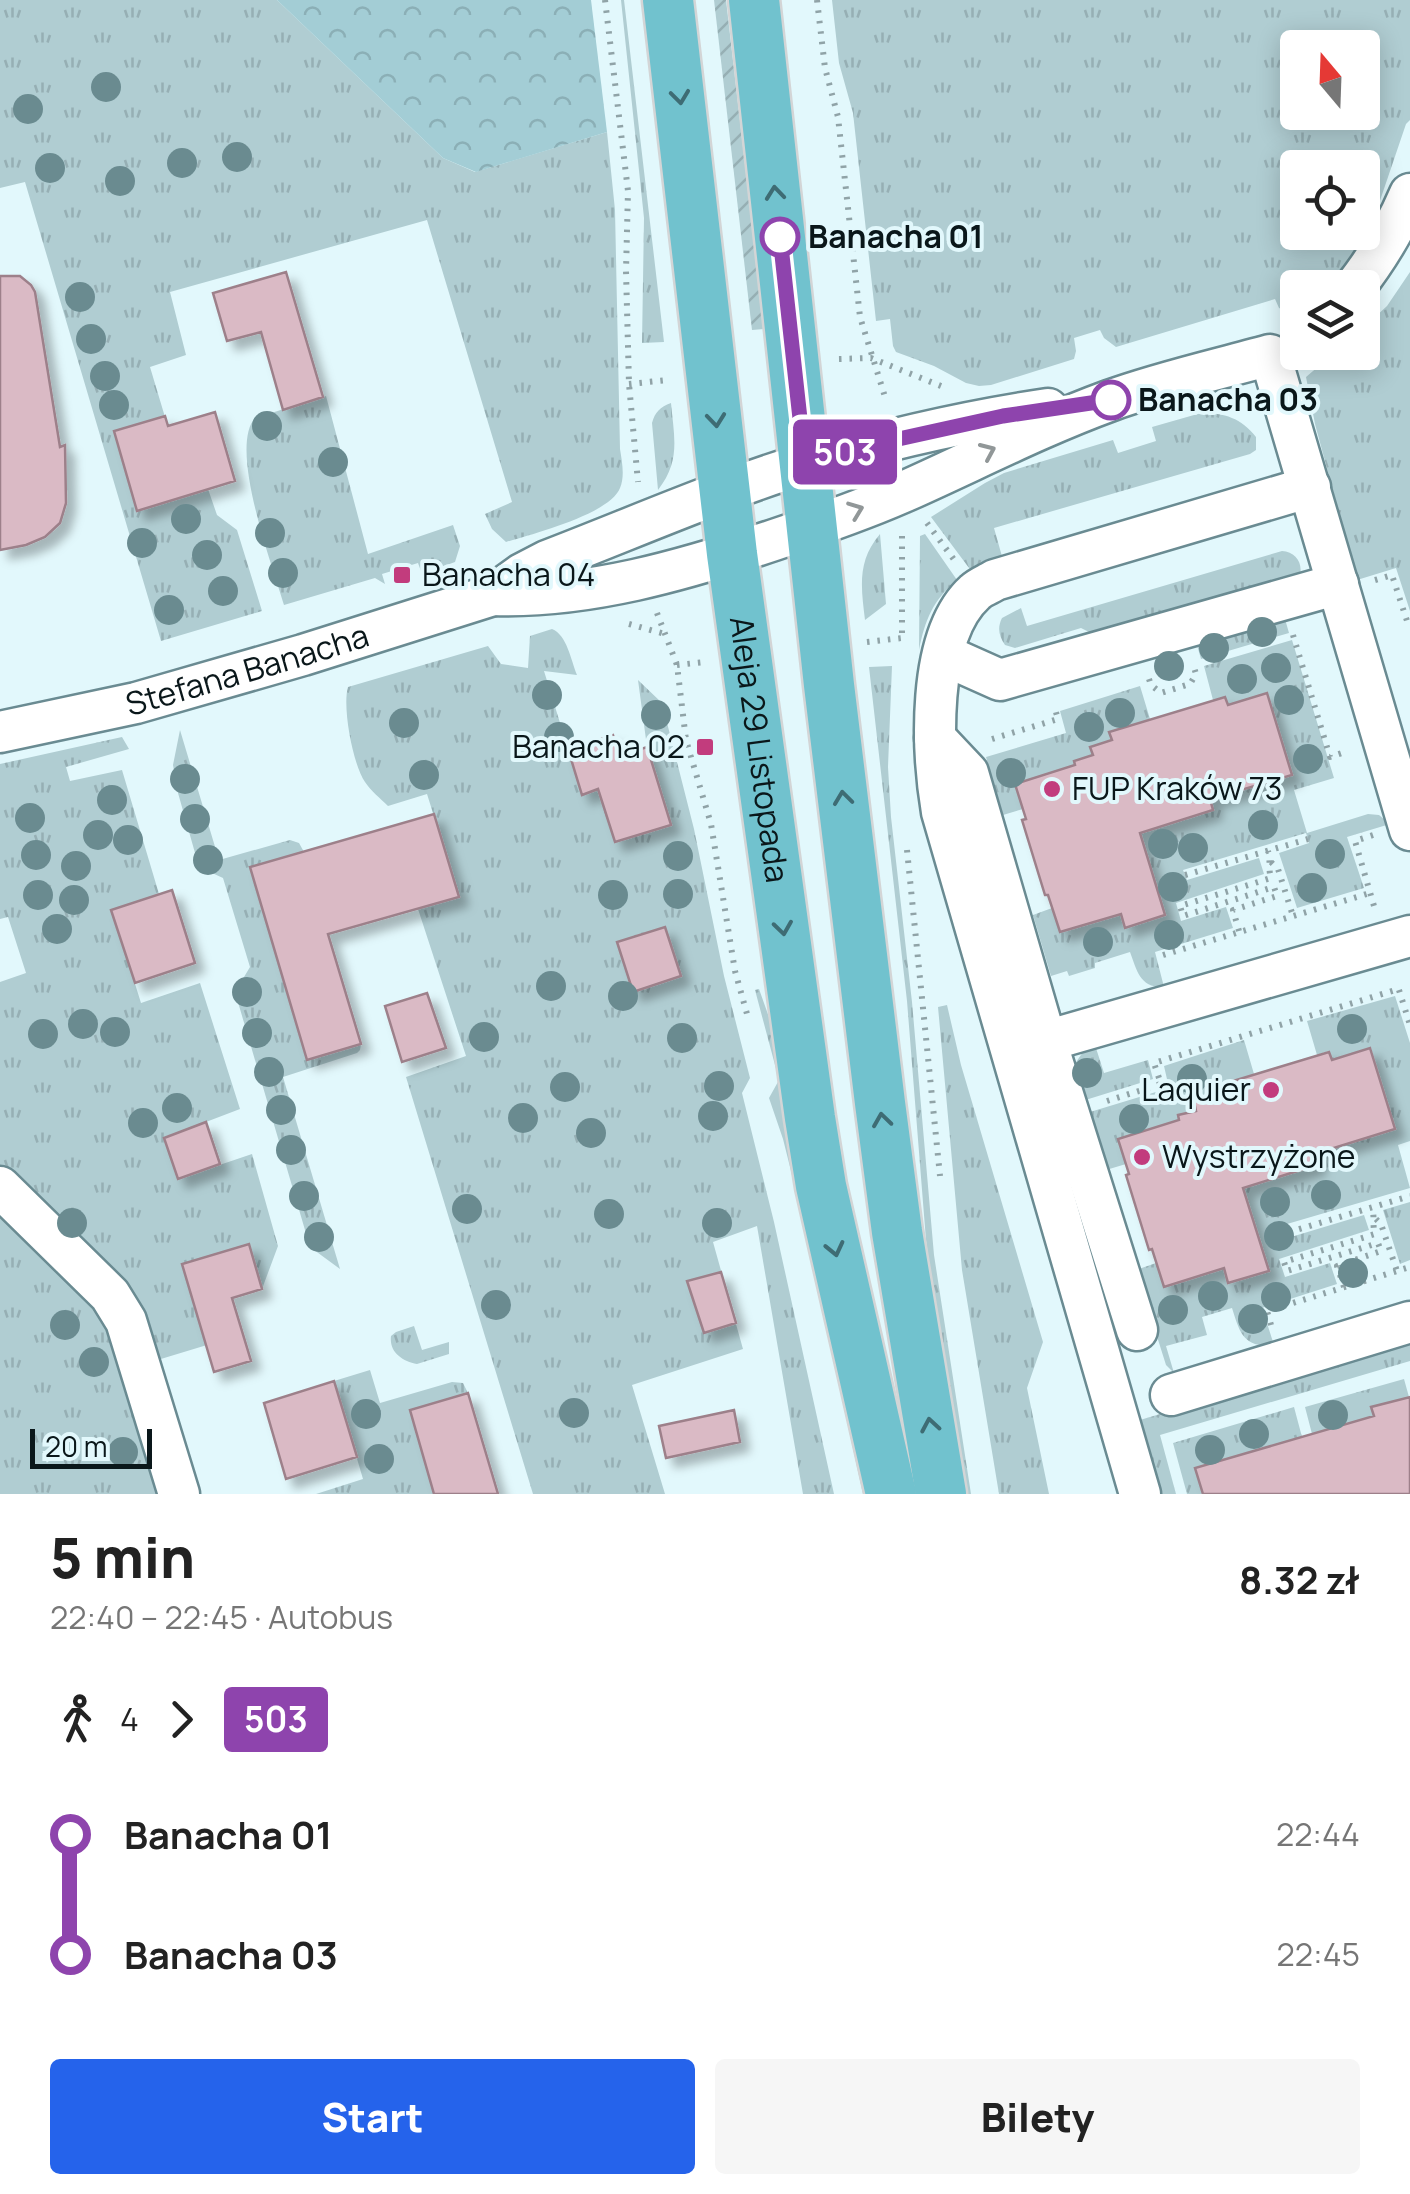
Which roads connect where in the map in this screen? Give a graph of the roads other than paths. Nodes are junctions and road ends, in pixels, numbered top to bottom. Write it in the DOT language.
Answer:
graph roads {
  1 [pos="668,0"];
  2 [pos="754,0"];
  3 [pos="1410,194"];
  4 [pos="1367,270"];
  5 [pos="1280,348"];
  6 [pos="1288,370"];
  7 [pos="1111,400"];
  8 [pos="805,464"];
  9 [pos="1310,487"];
  10 [pos="724,492"];
  11 [pos="812,527"];
  12 [pos="732,554"];
  13 [pos="1338,584"];
  14 [pos="493,595"];
  15 [pos="944,655"];
  16 [pos="0,732"];
  17 [pos="936,738"];
  18 [pos="1410,830"];
  19 [pos="1410,936"];
  20 [pos="1046,1041"];
  21 [pos="0,1188"];
  22 [pos="1410,1322"];
  23 [pos="1137,1330"];
  24 [pos="1170,1395"];
  25 [pos="180,1494"];
  26 [pos="891,1494"];
  27 [pos="941,1494"];
  28 [pos="1140,1494"];
  1 -- 10 [label="main road, Aleja 29 Listopada, one-way"];
  8 -- 2 [label="main road, one-way"];
  3 -- 4 [label="street"];
  5 -- 7 [label="street"];
  6 -- 9 [label="street"];
  7 -- 8 [label="street, Stefana Banacha"];
  11 -- 7 [label="street, Stefana Banacha, one-way"];
  8 -- 10 [label="street, Stefana Banacha"];
  8 -- 11 [label="main road"];
  9 -- 13 [label="street"];
  9 -- 15 [label="street"];
  10 -- 12 [label="main road, Aleja 29 Listopada"];
  10 -- 14 [label="street, Stefana Banacha"];
  11 -- 12 [label="street, Stefana Banacha"];
  27 -- 11 [label="main road, one-way"];
  12 -- 14 [label="street, Stefana Banacha"];
  12 -- 26 [label="main road, Aleja 29 Listopada, one-way"];
  13 -- 15 [label="street"];
  13 -- 18 [label="street"];
  14 -- 16 [label="street, Stefana Banacha"];
  15 -- 17 [label="street"];
  17 -- 20 [label="street"];
  17 -- 28 [label="street"];
  19 -- 20 [label="street"];
  20 -- 23 [label="street"];
  21 -- 25 [label="street"];
  22 -- 24 [label="street"];
}
